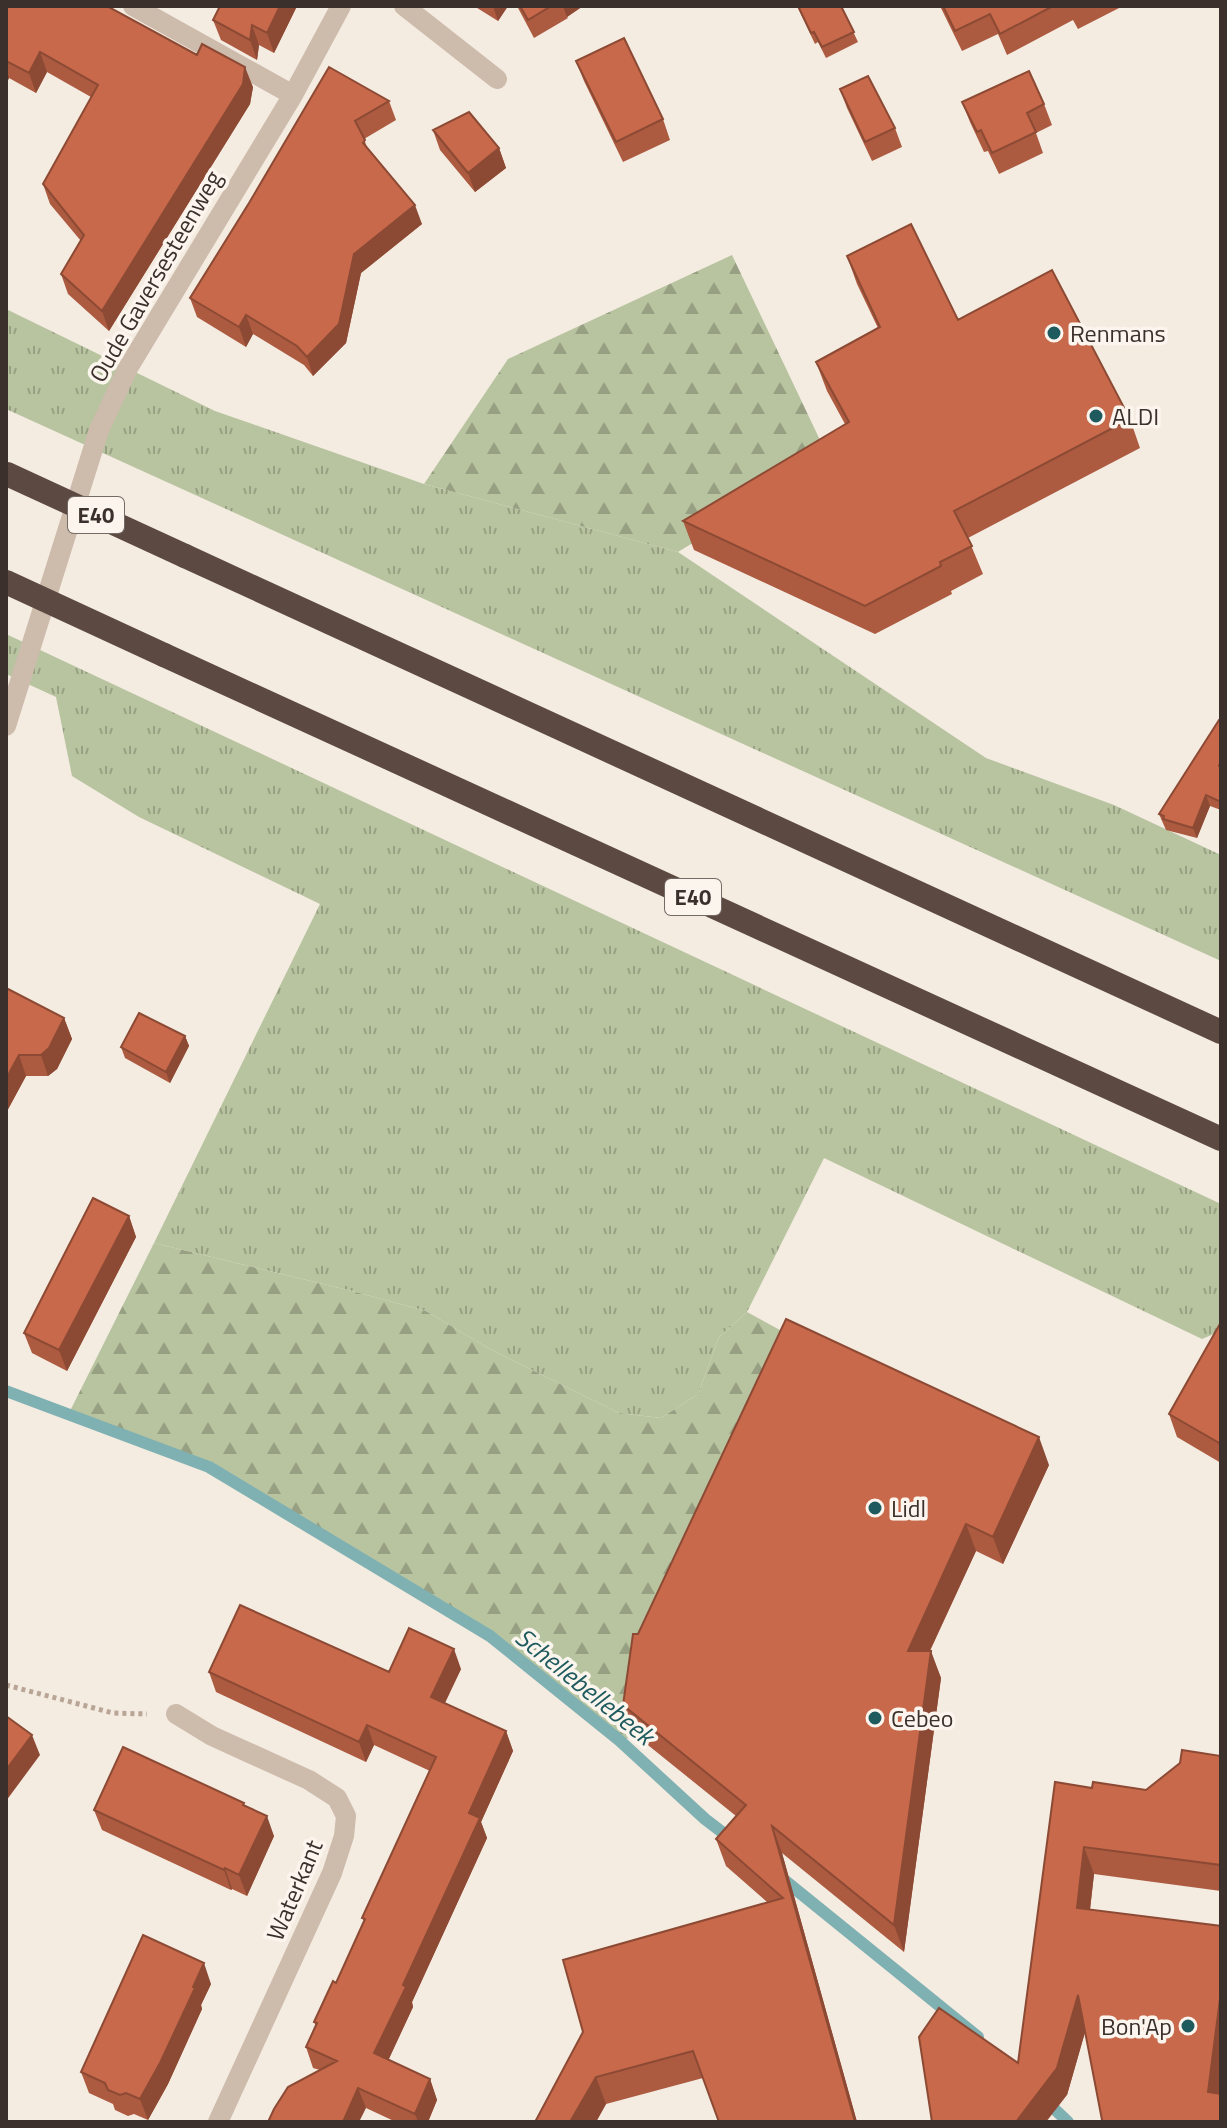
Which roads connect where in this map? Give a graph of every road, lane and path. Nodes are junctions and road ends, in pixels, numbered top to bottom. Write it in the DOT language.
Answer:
graph roads {
  1 [pos="133,6"];
  2 [pos="341,6"];
  3 [pos="404,6"];
  4 [pos="497,79"];
  5 [pos="293,95"];
  6 [pos="6,474"];
  7 [pos="6,582"];
  8 [pos="6,726"];
  9 [pos="1221,1032"];
  10 [pos="1221,1139"];
  11 [pos="6,1685"];
  12 [pos="176,1714"];
  13 [pos="218,2122"];
  1 -- 5 [label="street"];
  2 -- 5 [label="street, Oude Gaversesteenweg"];
  3 -- 4 [label="street"];
  5 -- 8 [label="street, Oude Gaversesteenweg"];
  6 -- 9 [label="highway, E40, bridge"];
  7 -- 10 [label="highway, E40, bridge"];
  11 -- 12 [label="path"];
  12 -- 13 [label="street, Waterkant"];
}
